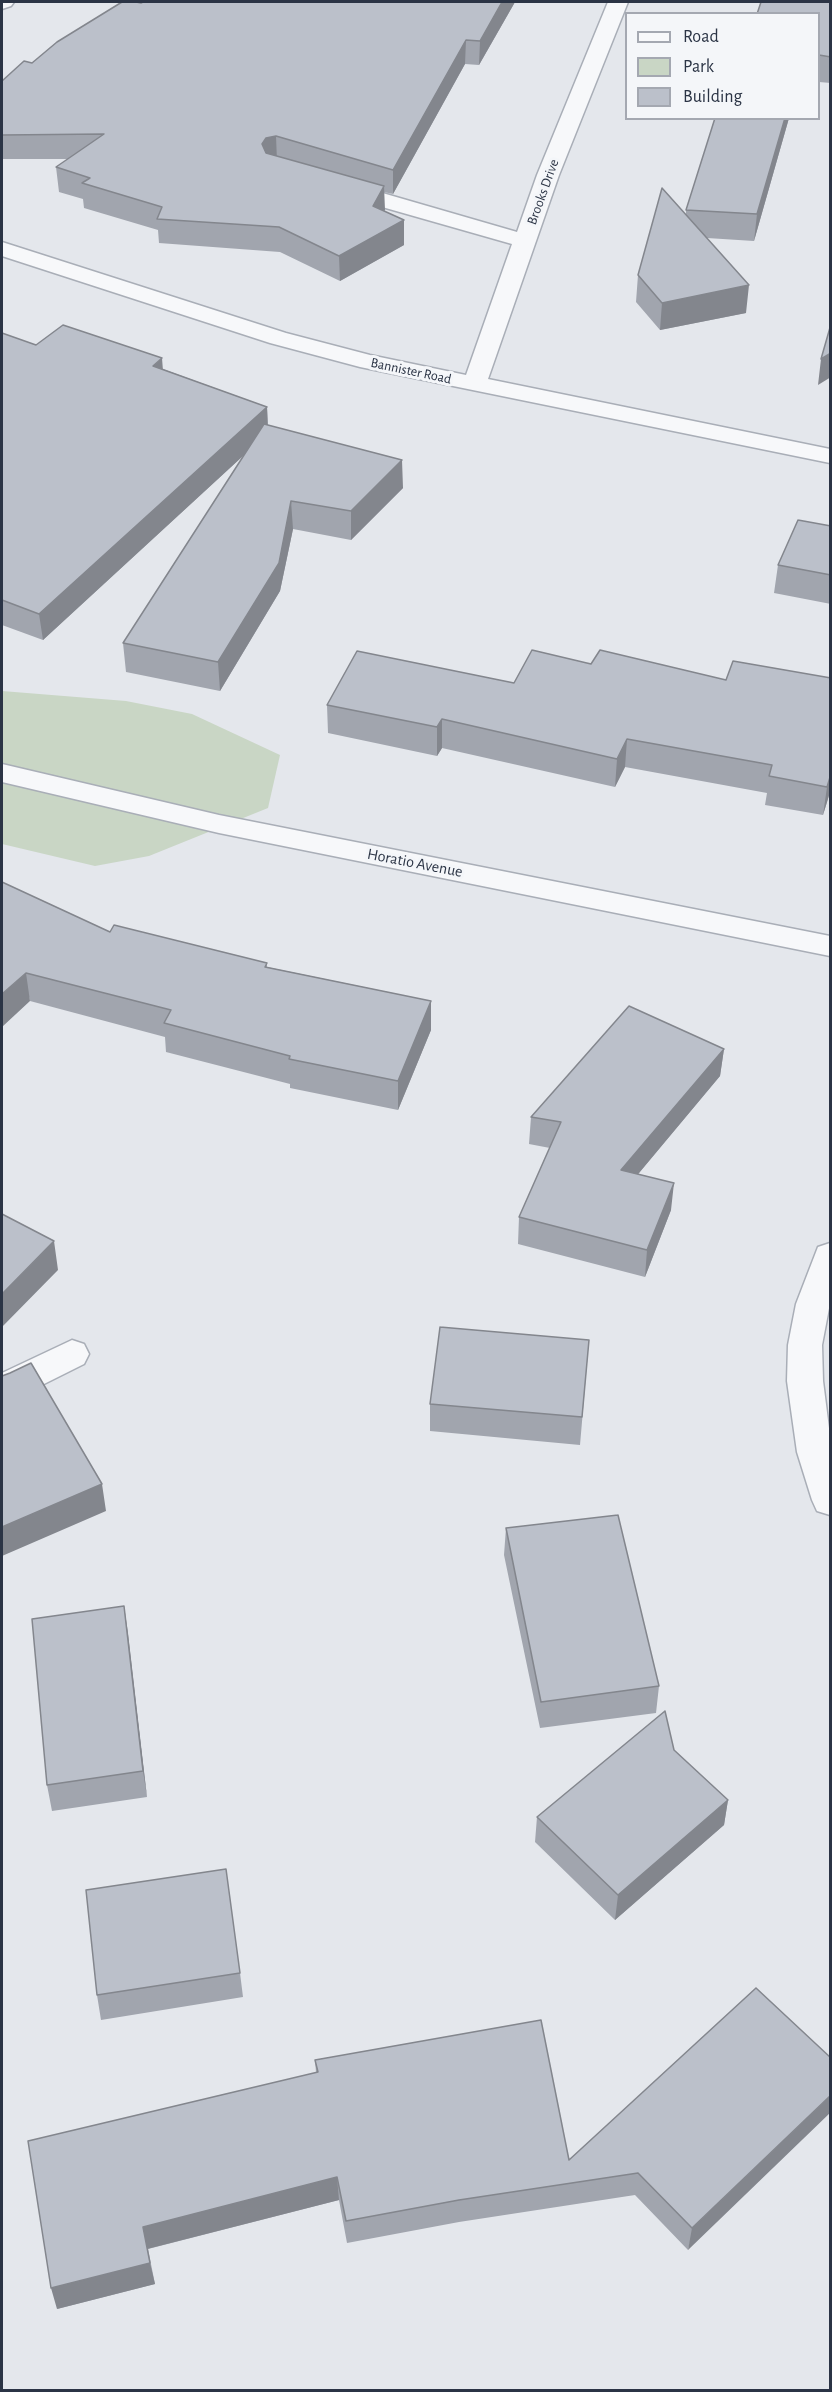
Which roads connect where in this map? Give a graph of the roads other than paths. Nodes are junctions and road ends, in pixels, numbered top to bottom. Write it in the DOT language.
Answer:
graph roads {
  1 [pos="618,2"];
  2 [pos="321,183"];
  3 [pos="525,241"];
  4 [pos="2,249"];
  5 [pos="474,385"];
  6 [pos="831,456"];
  7 [pos="2,773"];
  8 [pos="831,946"];
  9 [pos="831,1256"];
  10 [pos="72,1354"];
  11 [pos="2,1389"];
  12 [pos="831,1500"];
  1 -- 3 [label="street, Brooks Drive"];
  2 -- 3 [label="street"];
  3 -- 5 [label="street, Brooks Drive"];
  4 -- 5 [label="street, Bannister Road"];
  5 -- 6 [label="street, Bannister Road"];
  7 -- 8 [label="street, Horatio Avenue"];
  9 -- 12 [label="street"];
  10 -- 11 [label="street"];
}
